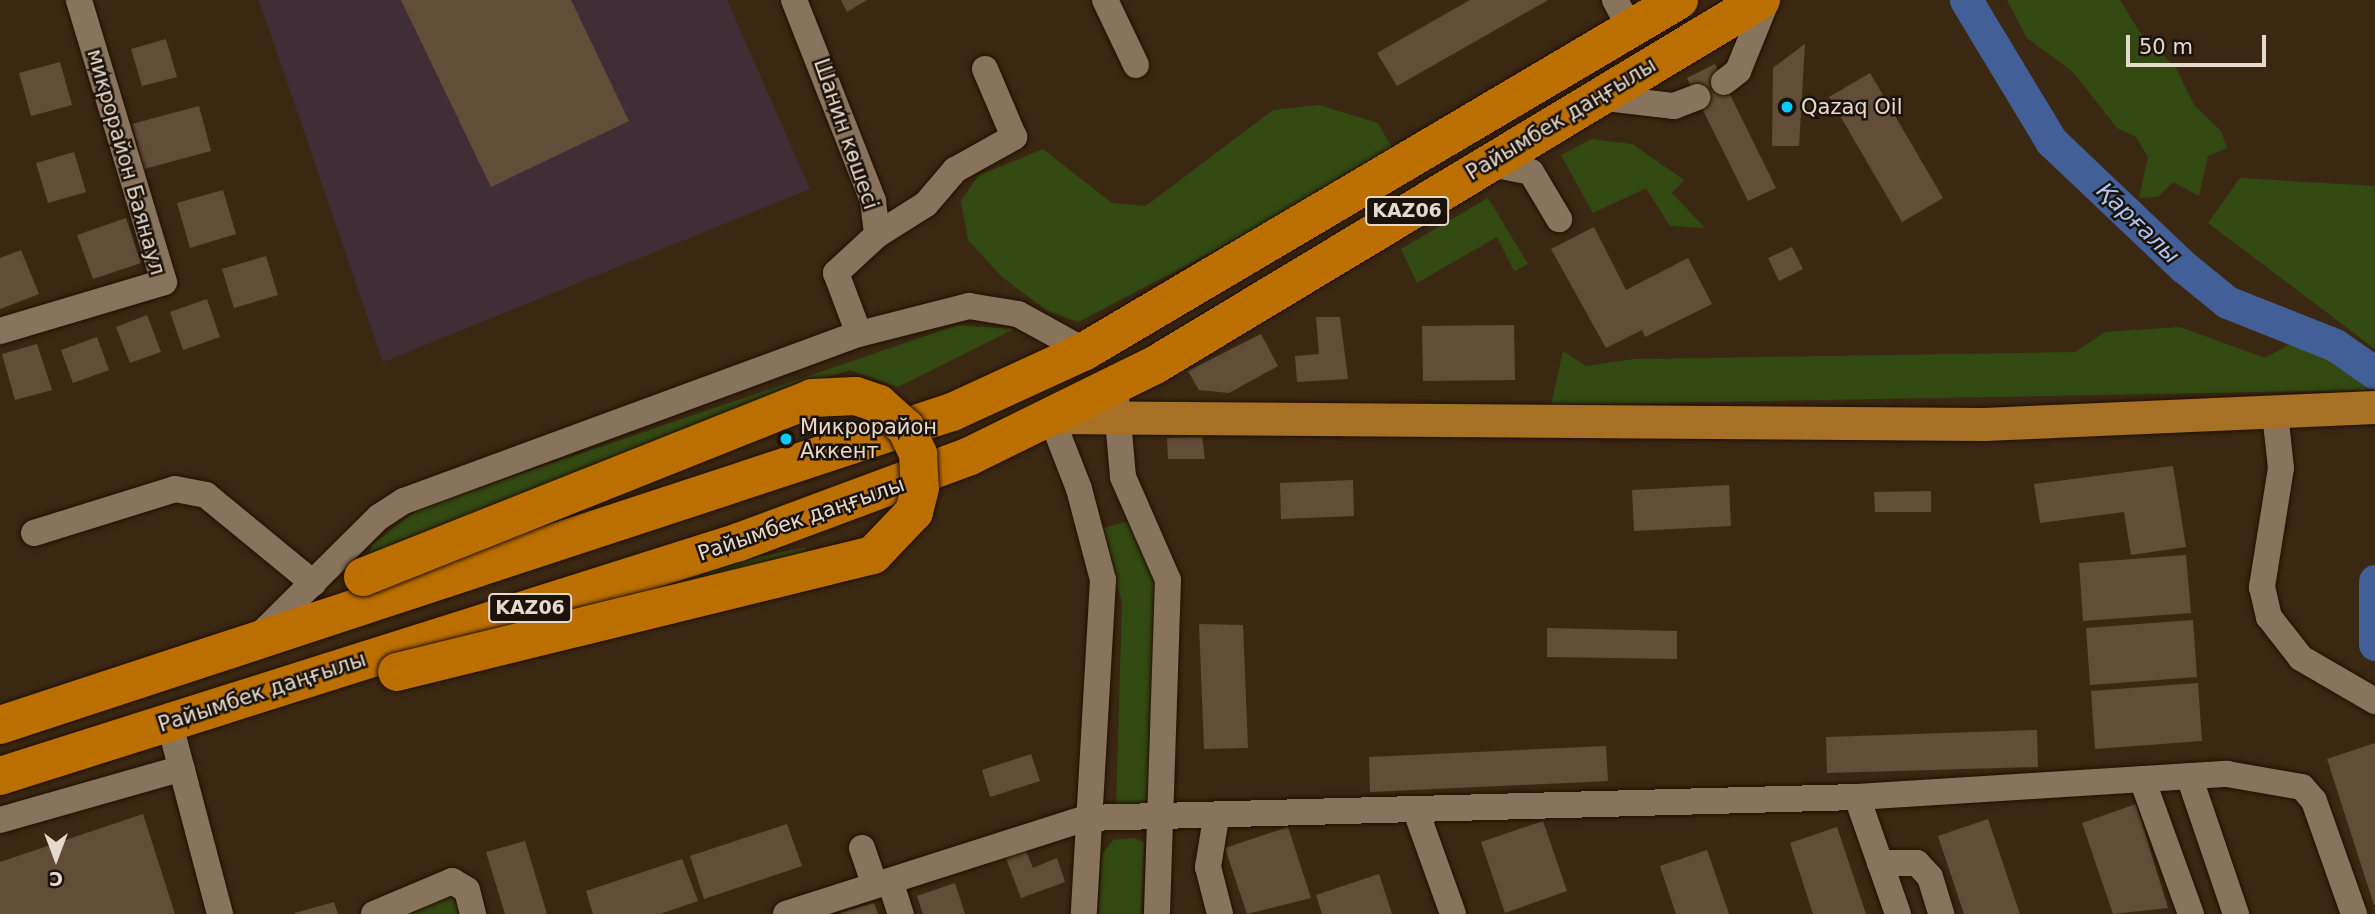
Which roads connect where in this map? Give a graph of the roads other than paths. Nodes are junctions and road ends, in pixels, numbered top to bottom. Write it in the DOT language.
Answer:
graph roads {
  1 [pos="79,0"];
  2 [pos="794,0"];
  3 [pos="1105,0"];
  4 [pos="1679,0"];
  5 [pos="1761,0"];
  6 [pos="1767,0"];
  7 [pos="1623,14"];
  8 [pos="1136,65"];
  9 [pos="985,69"];
  10 [pos="1724,82"];
  11 [pos="1595,97"];
  12 [pos="1697,97"];
  13 [pos="1486,163"];
  14 [pos="1559,219"];
  15 [pos="877,234"];
  16 [pos="0,331"];
  17 [pos="859,334"];
  18 [pos="1085,351"];
  19 [pos="1115,402"];
  20 [pos="2373,407"];
  21 [pos="2275,413"];
  22 [pos="1051,417"];
  23 [pos="1123,478"];
  24 [pos="1079,489"];
  25 [pos="34,533"];
  26 [pos="313,583"];
  27 [pos="263,632"];
  28 [pos="219,657"];
  29 [pos="229,701"];
  30 [pos="2375,701"];
  31 [pos="169,721"];
  32 [pos="0,725"];
  33 [pos="182,768"];
  34 [pos="0,776"];
  35 [pos="2189,776"];
  36 [pos="2142,779"];
  37 [pos="1857,797"];
  38 [pos="1416,811"];
  39 [pos="1086,818"];
  40 [pos="1216,818"];
  41 [pos="0,820"];
  42 [pos="1162,820"];
  43 [pos="862,848"];
  44 [pos="1880,863"];
  45 [pos="883,883"];
  46 [pos="220,914"];
  47 [pos="374,914"];
  48 [pos="474,914"];
  49 [pos="786,914"];
  50 [pos="901,914"];
  51 [pos="1084,914"];
  52 [pos="1157,914"];
  53 [pos="1220,914"];
  54 [pos="1453,914"];
  55 [pos="1898,914"];
  56 [pos="1941,914"];
  57 [pos="2191,914"];
  58 [pos="2236,914"];
  59 [pos="2354,914"];
  1 -- 16 [label="street, микрорайон Баянаул"];
  2 -- 15 [label="street, Шанин көшесі"];
  3 -- 8 [label="street"];
  4 -- 7 [label="highway, Райымбек даңғылы / KАZ06"];
  5 -- 11 [label="highway, Райымбек даңғылы / KАZ06"];
  6 -- 10 [label="street"];
  7 -- 18 [label="highway, Райымбек даңғылы / KАZ06"];
  9 -- 15 [label="street"];
  11 -- 12 [label="street"];
  11 -- 13 [label="highway, Райымбек даңғылы / KАZ06"];
  13 -- 14 [label="street"];
  13 -- 19 [label="highway, Райымбек даңғылы / KАZ06"];
  15 -- 17 [label="street, Шанин көшесі"];
  17 -- 18 [label="street"];
  17 -- 26 [label="street"];
  18 -- 28 [label="highway, Райымбек даңғылы / KАZ06"];
  19 -- 21 [label="main road"];
  19 -- 22 [label="highway, Райымбек даңғылы / KАZ06"];
  19 -- 23 [label="street"];
  20 -- 21 [label="main road"];
  21 -- 30 [label="street"];
  22 -- 24 [label="street"];
  22 -- 29 [label="highway, Райымбек даңғылы / KАZ06"];
  23 -- 24 [label="street"];
  23 -- 42 [label="street"];
  24 -- 39 [label="street"];
  25 -- 26 [label="street"];
  26 -- 27 [label="street"];
  27 -- 28 [label="highway"];
  27 -- 29 [label="highway, bridge"];
  28 -- 32 [label="highway, Райымбек даңғылы / KАZ06"];
  29 -- 31 [label="highway, Райымбек даңғылы / KАZ06"];
  31 -- 33 [label="street"];
  31 -- 34 [label="highway, Райымбек даңғылы / KАZ06"];
  33 -- 41 [label="street"];
  33 -- 46 [label="street"];
  35 -- 36 [label="street"];
  35 -- 58 [label="street"];
  35 -- 59 [label="street"];
  36 -- 37 [label="street"];
  36 -- 57 [label="street"];
  37 -- 38 [label="street"];
  37 -- 44 [label="street"];
  38 -- 40 [label="street"];
  38 -- 54 [label="street"];
  39 -- 42 [label="street"];
  39 -- 45 [label="street"];
  39 -- 51 [label="street"];
  40 -- 42 [label="street"];
  40 -- 53 [label="street"];
  42 -- 52 [label="street"];
  43 -- 45 [label="street"];
  44 -- 55 [label="street"];
  44 -- 56 [label="street"];
  45 -- 49 [label="street"];
  45 -- 50 [label="street"];
  47 -- 48 [label="street"];
}
